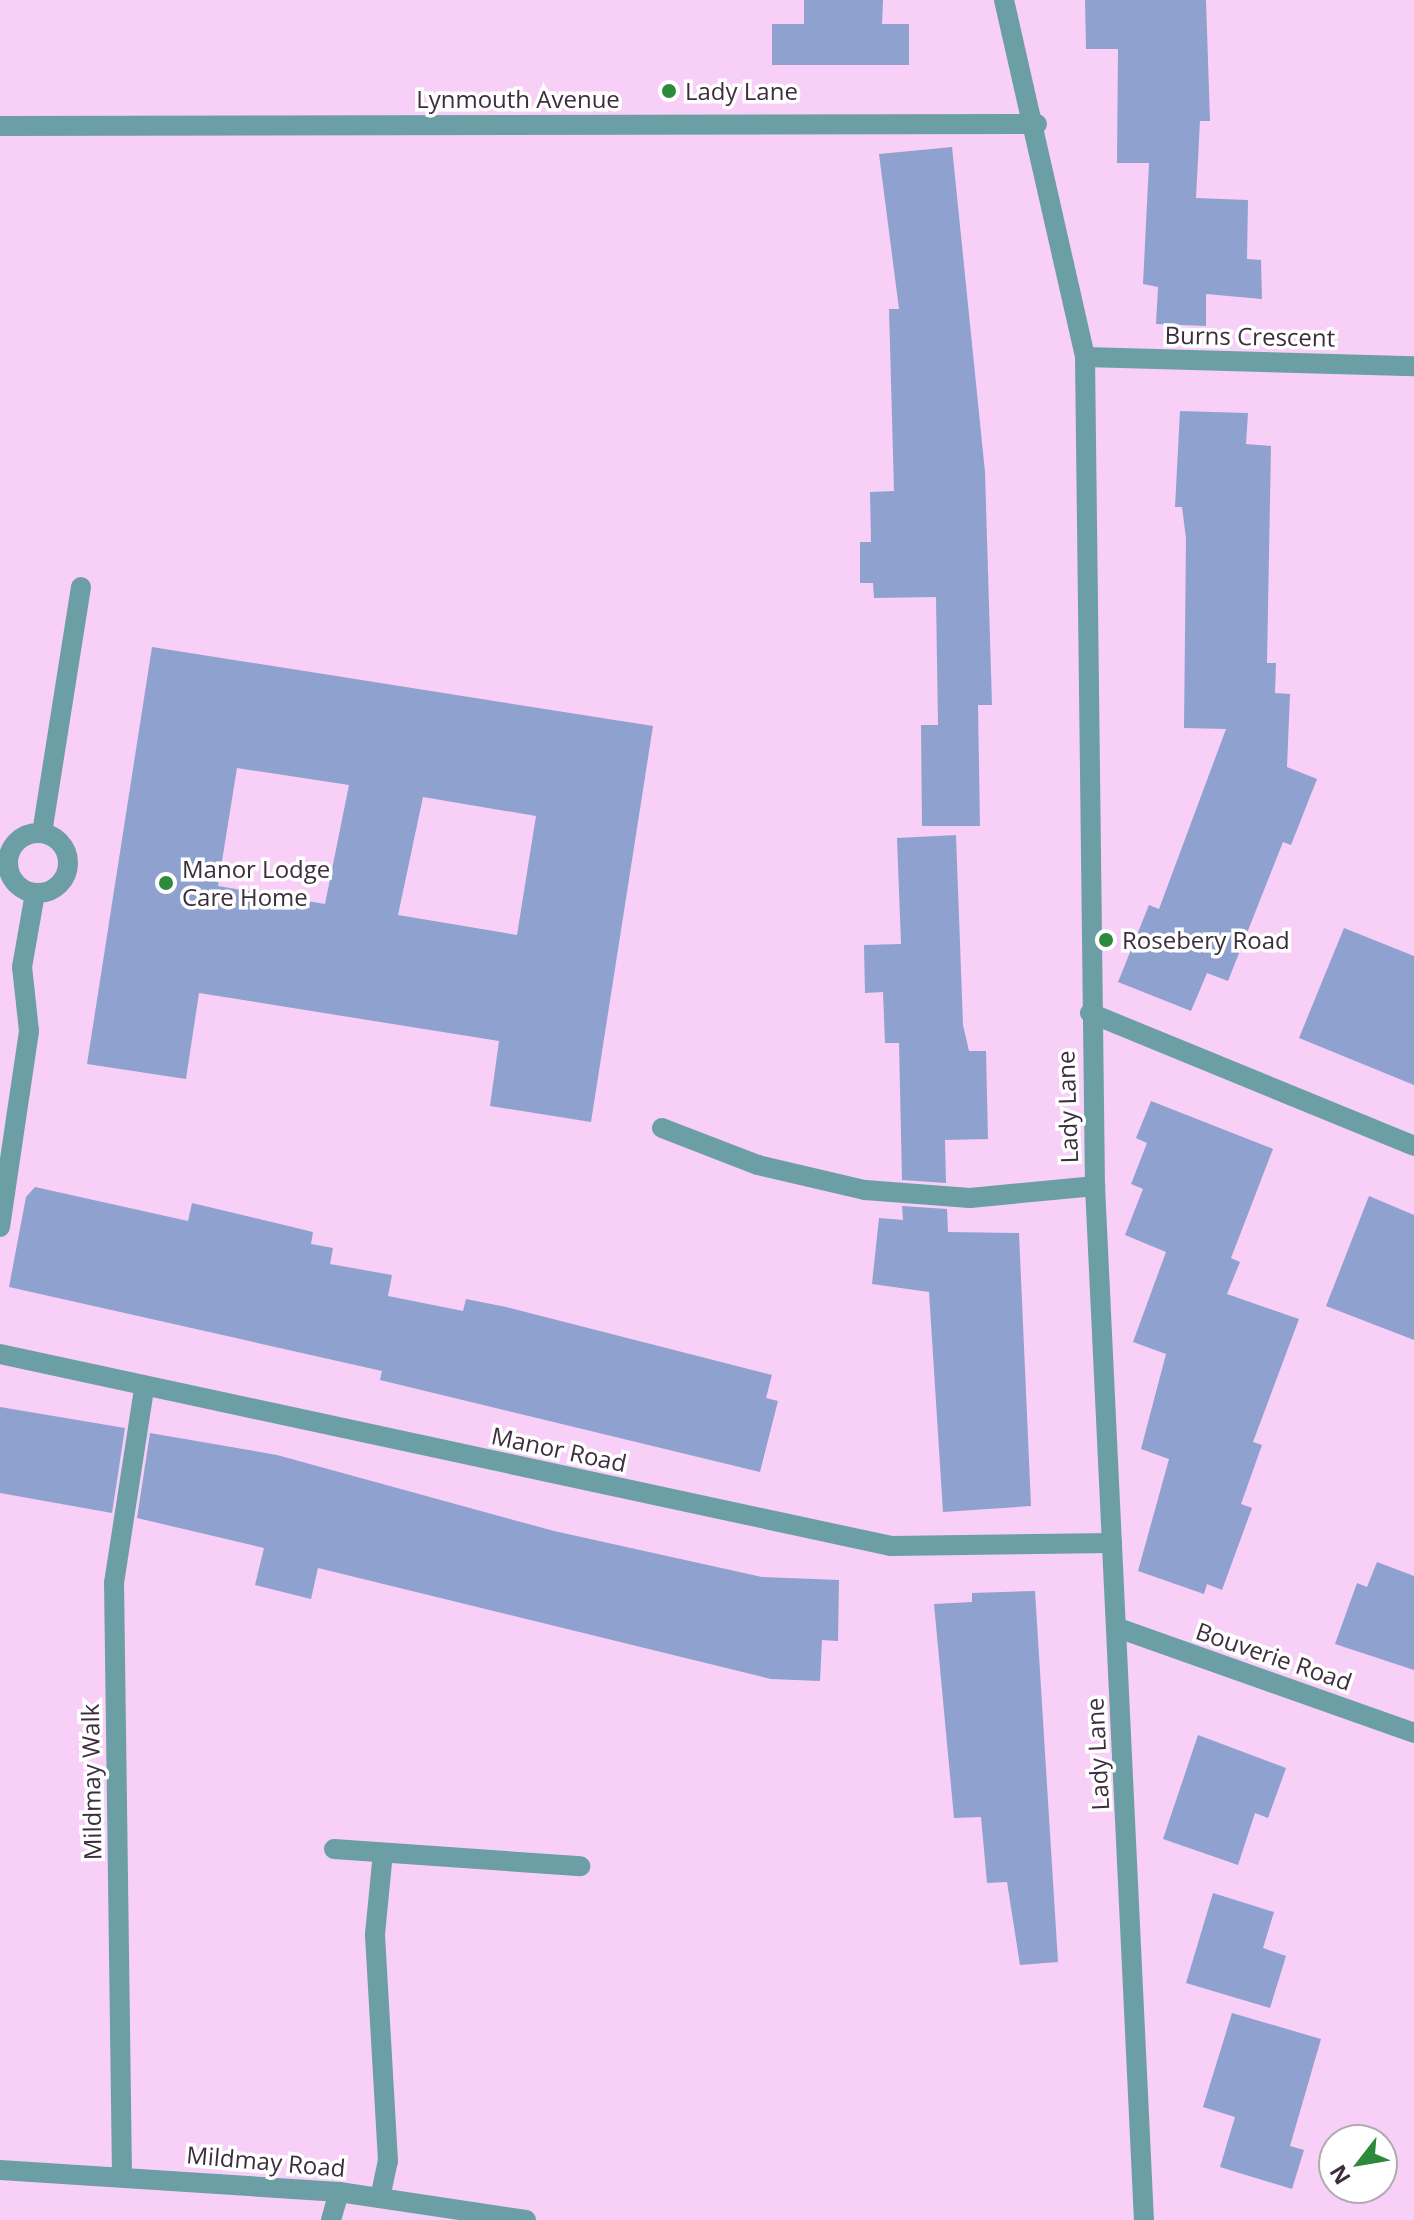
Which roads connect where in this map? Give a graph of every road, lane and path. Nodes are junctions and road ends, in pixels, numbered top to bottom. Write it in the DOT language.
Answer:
graph roads {
  1 [pos="1004,0"];
  2 [pos="1037,124"];
  3 [pos="0,126"];
  4 [pos="1085,357"];
  5 [pos="1414,366"];
  6 [pos="81,587"];
  7 [pos="42,833"];
  8 [pos="35,893"];
  9 [pos="1090,1013"];
  10 [pos="662,1128"];
  11 [pos="1414,1146"];
  12 [pos="1095,1186"];
  13 [pos="0,1227"];
  14 [pos="0,1354"];
  15 [pos="144,1389"];
  16 [pos="1112,1543"];
  17 [pos="1118,1628"];
  18 [pos="1414,1733"];
  19 [pos="334,1849"];
  20 [pos="383,1853"];
  21 [pos="580,1866"];
  22 [pos="0,2170"];
  23 [pos="122,2176"];
  24 [pos="339,2192"];
  25 [pos="380,2198"];
  26 [pos="331,2220"];
  27 [pos="526,2220"];
  28 [pos="1144,2220"];
  1 -- 2 [label="street, Lady Lane"];
  2 -- 3 [label="street, Lynmouth Avenue"];
  2 -- 4 [label="street, Lady Lane"];
  4 -- 5 [label="street, Burns Crescent"];
  4 -- 9 [label="street, Lady Lane"];
  6 -- 7 [label="street"];
  7 -- 8 [label="street"];
  7 -- 8 [label="street"];
  8 -- 13 [label="street"];
  9 -- 11 [label="street"];
  9 -- 12 [label="street, Lady Lane"];
  10 -- 12 [label="street"];
  12 -- 16 [label="street, Lady Lane"];
  14 -- 15 [label="street, Manor Road"];
  15 -- 16 [label="street, Manor Road"];
  15 -- 23 [label="street, Mildmay Walk"];
  16 -- 17 [label="street, Lady Lane"];
  17 -- 18 [label="street, Bouverie Road"];
  17 -- 28 [label="street, Lady Lane"];
  19 -- 20 [label="street"];
  20 -- 21 [label="street"];
  20 -- 25 [label="street"];
  22 -- 23 [label="street, Mildmay Road"];
  23 -- 24 [label="street, Mildmay Road"];
  24 -- 25 [label="street, Mildmay Road"];
  24 -- 26 [label="street"];
  25 -- 27 [label="street, Mildmay Road"];
}
